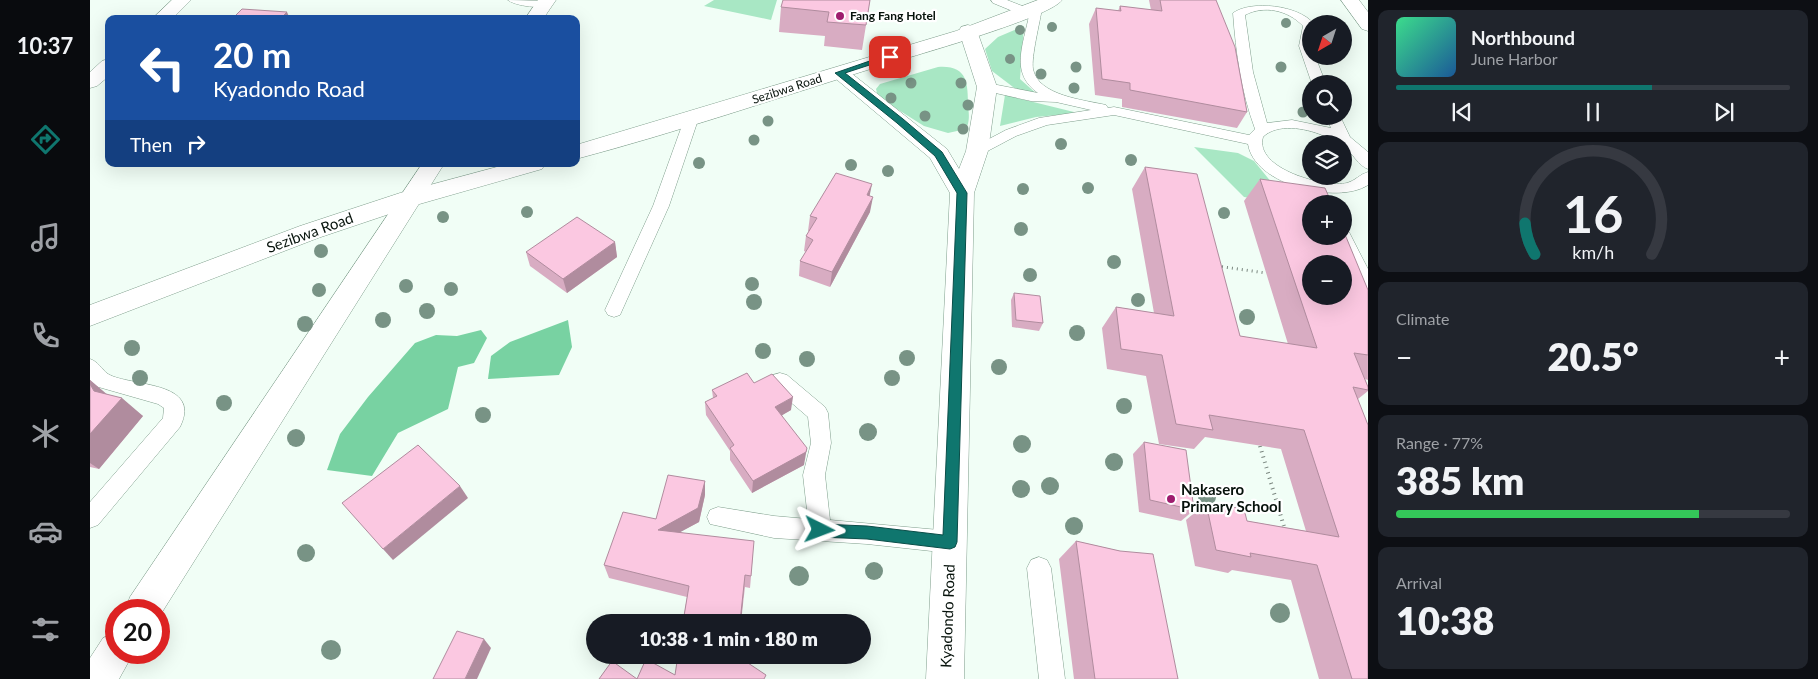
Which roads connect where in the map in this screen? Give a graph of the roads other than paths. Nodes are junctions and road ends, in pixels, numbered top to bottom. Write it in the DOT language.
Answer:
graph roads {
  1 [pos="182,0"];
  2 [pos="514,0"];
  3 [pos="997,0"];
  4 [pos="1350,0"];
  5 [pos="546,2"];
  6 [pos="1038,6"];
  7 [pos="165,15"];
  8 [pos="537,15"];
  9 [pos="1368,25"];
  10 [pos="968,31"];
  11 [pos="105,69"];
  12 [pos="839,73"];
  13 [pos="1316,75"];
  14 [pos="90,82"];
  15 [pos="987,87"];
  16 [pos="1056,98"];
  17 [pos="1114,111"];
  18 [pos="692,120"];
  19 [pos="1258,135"];
  20 [pos="1332,135"];
  21 [pos="1352,146"];
  22 [pos="580,151"];
  23 [pos="977,151"];
  24 [pos="1368,164"];
  25 [pos="431,167"];
  26 [pos="523,167"];
  27 [pos="1368,178"];
  28 [pos="1319,188"];
  29 [pos="962,193"];
  30 [pos="1322,195"];
  31 [pos="408,199"];
  32 [pos="1348,245"];
  33 [pos="1368,286"];
  34 [pos="614,310"];
  35 [pos="90,316"];
  36 [pos="90,367"];
  37 [pos="780,381"];
  38 [pos="718,517"];
  39 [pos="90,518"];
  40 [pos="820,530"];
  41 [pos="950,542"];
  42 [pos="1039,568"];
  43 [pos="149,599"];
  44 [pos="108,664"];
  45 [pos="98,679"];
  46 [pos="945,679"];
  47 [pos="1052,679"];
  1 -- 7 [label="street"];
  2 -- 5 [label="lane"];
  3 -- 6 [label="lane"];
  4 -- 9 [label="street"];
  5 -- 8 [label="street"];
  6 -- 10 [label="street, Sezibwa Road"];
  6 -- 16 [label="lane"];
  10 -- 12 [label="street, Sezibwa Road"];
  10 -- 15 [label="street, Kyadondo Road"];
  11 -- 14 [label="street"];
  12 -- 18 [label="street, Sezibwa Road"];
  12 -- 29 [label="street"];
  13 -- 19 [label="lane"];
  15 -- 16 [label="lane"];
  15 -- 23 [label="street, Kyadondo Road"];
  16 -- 17 [label="lane"];
  17 -- 19 [label="lane"];
  17 -- 23 [label="lane"];
  18 -- 22 [label="street, Sezibwa Road"];
  18 -- 34 [label="lane"];
  19 -- 20 [label="lane"];
  19 -- 28 [label="lane"];
  21 -- 24 [label="lane"];
  23 -- 29 [label="street, Kyadondo Road"];
  25 -- 31 [label="street"];
  26 -- 31 [label="street, Sezibwa Road"];
  27 -- 28 [label="lane"];
  28 -- 30 [label="lane"];
  29 -- 41 [label="street, Kyadondo Road"];
  31 -- 35 [label="street, Sezibwa Road"];
  31 -- 43 [label="street"];
  32 -- 33 [label="lane"];
  36 -- 39 [label="lane"];
  37 -- 40 [label="lane"];
  38 -- 40 [label="lane"];
  40 -- 41 [label="lane"];
  41 -- 46 [label="street, Kyadondo Road"];
  42 -- 47 [label="lane"];
  44 -- 45 [label="street"];
}
